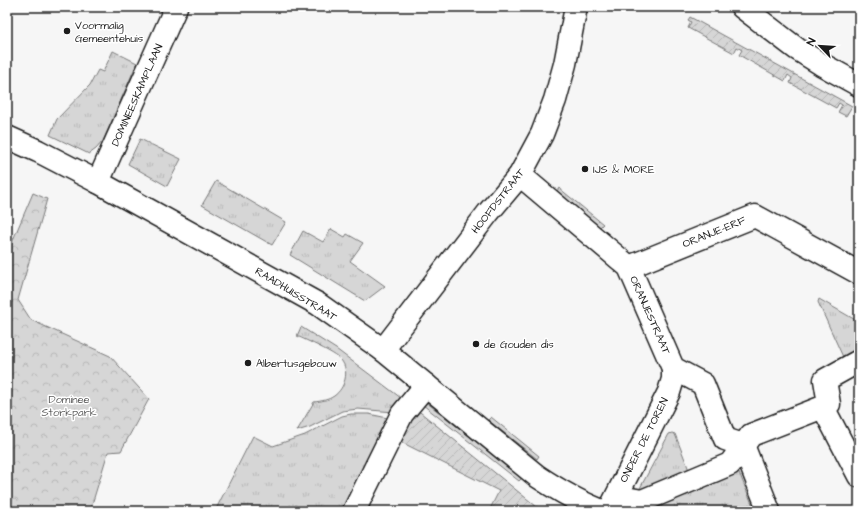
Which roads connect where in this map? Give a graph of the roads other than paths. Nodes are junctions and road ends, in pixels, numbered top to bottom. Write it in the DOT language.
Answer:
graph roads {
  1 [pos="176,7"];
  2 [pos="576,7"];
  3 [pos="742,7"];
  4 [pos="859,85"];
  5 [pos="7,137"];
  6 [pos="520,175"];
  7 [pos="98,182"];
  8 [pos="629,267"];
  9 [pos="859,273"];
  10 [pos="383,350"];
  11 [pos="859,361"];
  12 [pos="673,368"];
  13 [pos="426,385"];
  14 [pos="824,407"];
  15 [pos="747,440"];
  16 [pos="859,476"];
  17 [pos="631,499"];
  18 [pos="354,511"];
  19 [pos="602,511"];
  20 [pos="609,511"];
  21 [pos="770,511"];
  1 -- 7 [label="street, DOMINEESKAMPLAAN"];
  2 -- 6 [label="street, HOOFDSTRAAT"];
  3 -- 4 [label="street"];
  5 -- 7 [label="street, RAADHUISSTRAAT"];
  6 -- 8 [label="street, ORANJESTRAAT"];
  6 -- 10 [label="street, HOOFDSTRAAT"];
  7 -- 10 [label="street, RAADHUISSTRAAT"];
  8 -- 9 [label="street, ORANJE-ERF"];
  8 -- 12 [label="street, ORANJESTRAAT"];
  10 -- 13 [label="street, RAADHUISSTRAAT"];
  11 -- 14 [label="street"];
  12 -- 15 [label="street, ORANJESTRAAT"];
  12 -- 20 [label="street, ONDER DE TOREN"];
  13 -- 18 [label="street"];
  13 -- 19 [label="street, RAADHUISSTRAAT"];
  14 -- 15 [label="street"];
  14 -- 16 [label="street"];
  15 -- 17 [label="street"];
  15 -- 21 [label="street"];
}
